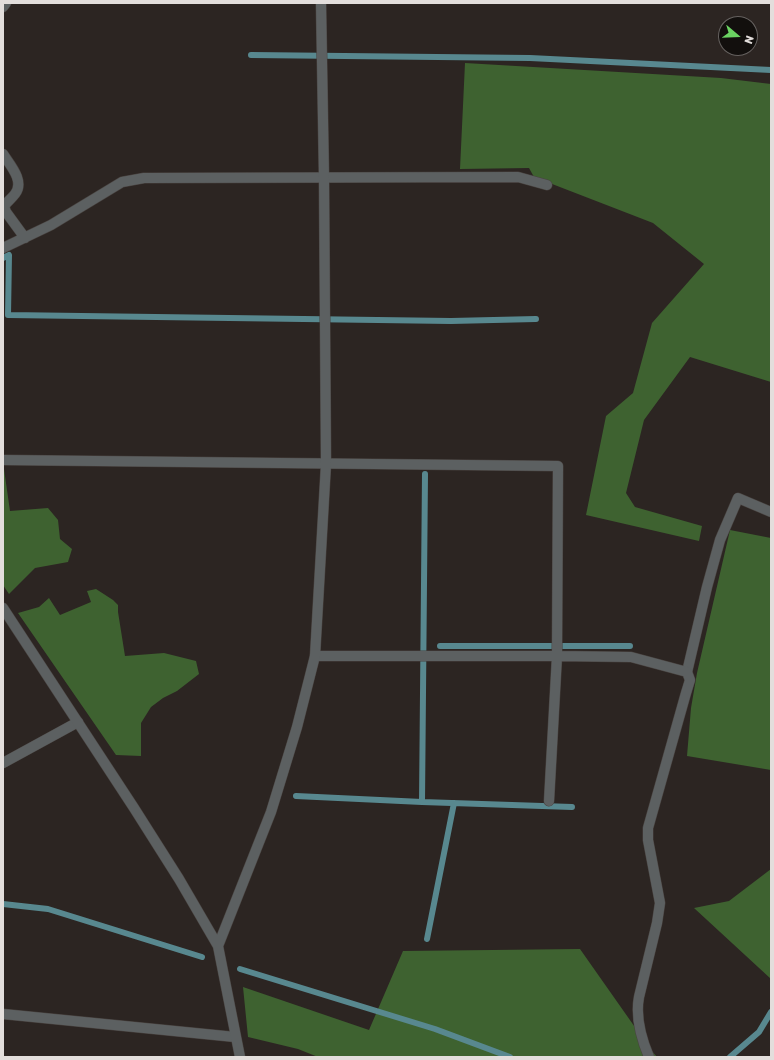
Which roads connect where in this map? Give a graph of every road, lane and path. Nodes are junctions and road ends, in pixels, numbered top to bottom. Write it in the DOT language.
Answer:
graph roads {
  1 [pos="6,3"];
  2 [pos="321,3"];
  3 [pos="3,7"];
  4 [pos="3,154"];
  5 [pos="324,178"];
  6 [pos="547,185"];
  7 [pos="25,238"];
  8 [pos="3,248"];
  9 [pos="3,460"];
  10 [pos="326,464"];
  11 [pos="771,512"];
  12 [pos="3,608"];
  13 [pos="315,656"];
  14 [pos="557,656"];
  15 [pos="687,672"];
  16 [pos="78,722"];
  17 [pos="3,763"];
  18 [pos="549,801"];
  19 [pos="218,946"];
  20 [pos="3,1014"];
  21 [pos="236,1037"];
  22 [pos="240,1057"];
  23 [pos="649,1057"];
  1 -- 3 [label="street"];
  2 -- 5 [label="street"];
  4 -- 7 [label="street"];
  5 -- 6 [label="street"];
  5 -- 7 [label="street"];
  5 -- 10 [label="street"];
  7 -- 8 [label="street"];
  9 -- 10 [label="street"];
  10 -- 13 [label="street"];
  10 -- 14 [label="street"];
  11 -- 15 [label="street"];
  12 -- 16 [label="street"];
  13 -- 14 [label="street"];
  13 -- 19 [label="street"];
  14 -- 15 [label="street"];
  14 -- 18 [label="street"];
  15 -- 23 [label="street"];
  16 -- 17 [label="street"];
  16 -- 19 [label="street"];
  19 -- 21 [label="street"];
  20 -- 21 [label="street"];
  21 -- 22 [label="street"];
}
